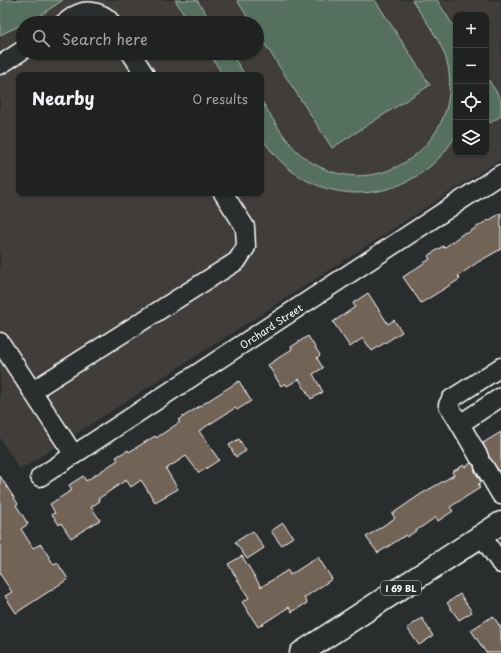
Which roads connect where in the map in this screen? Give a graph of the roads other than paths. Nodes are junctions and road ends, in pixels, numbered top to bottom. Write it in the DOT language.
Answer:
graph roads {
  1 [pos="75,16"];
  2 [pos="102,16"];
  3 [pos="16,54"];
  4 [pos="135,60"];
  5 [pos="0,64"];
  6 [pos="143,72"];
  7 [pos="501,174"];
  8 [pos="225,196"];
  9 [pos="0,342"];
  10 [pos="501,368"];
  11 [pos="32,391"];
  12 [pos="501,397"];
  13 [pos="460,424"];
  14 [pos="74,455"];
  15 [pos="40,477"];
  16 [pos="501,495"];
  17 [pos="501,523"];
  18 [pos="482,536"];
  19 [pos="501,564"];
  20 [pos="301,653"];
  1 -- 2 [label="street"];
  3 -- 5 [label="street"];
  4 -- 6 [label="street"];
  7 -- 14 [label="street, Orchard Street"];
  8 -- 11 [label="street"];
  9 -- 11 [label="street"];
  10 -- 13 [label="street"];
  11 -- 14 [label="street"];
  12 -- 13 [label="street"];
  13 -- 16 [label="street"];
  14 -- 15 [label="street, Orchard Street"];
  17 -- 18 [label="main road, I 69 BL"];
  18 -- 19 [label="street"];
  18 -- 20 [label="main road, I 69 BL"];
}
